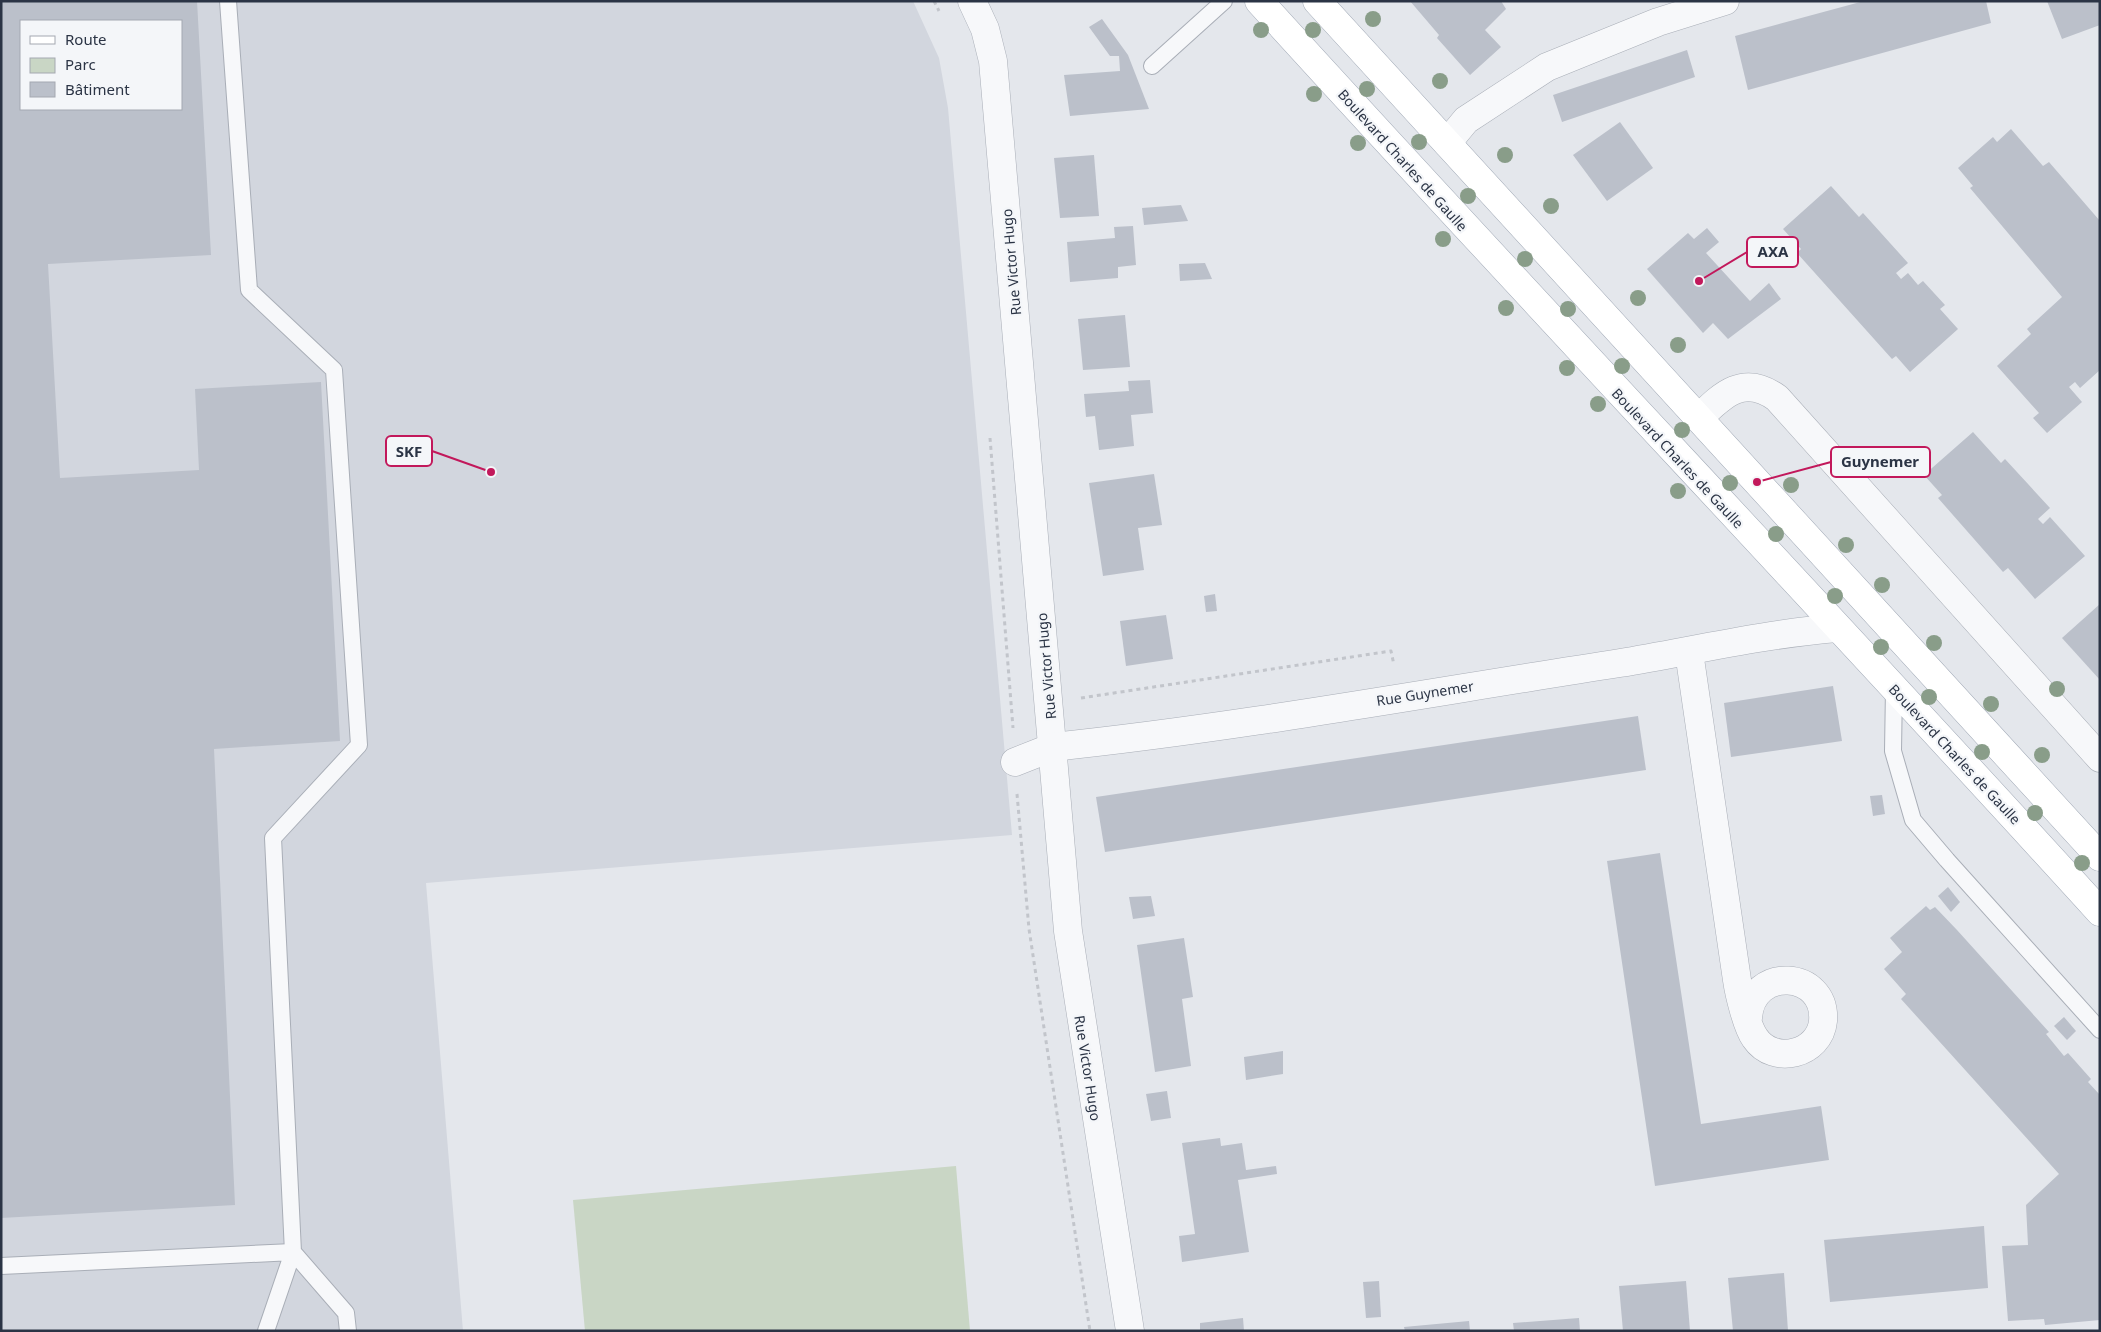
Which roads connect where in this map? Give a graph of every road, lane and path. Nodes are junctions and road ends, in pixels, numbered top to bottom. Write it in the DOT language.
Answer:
graph roads {
  1 [pos="228,1"];
  2 [pos="972,1"];
  3 [pos="1224,1"];
  4 [pos="1259,1"];
  5 [pos="1317,1"];
  6 [pos="1724,1"];
  7 [pos="1152,66"];
  8 [pos="1447,143"];
  9 [pos="1699,418"];
  10 [pos="1837,628"];
  11 [pos="1689,652"];
  12 [pos="1894,688"];
  13 [pos="1400,697"];
  14 [pos="1050,705"];
  15 [pos="1012,710"];
  16 [pos="1053,747"];
  17 [pos="2100,758"];
  18 [pos="1015,762"];
  19 [pos="2100,857"];
  20 [pos="2100,912"];
  21 [pos="1748,1018"];
  22 [pos="2100,1030"];
  23 [pos="293,1252"];
  24 [pos="1,1266"];
  25 [pos="266,1331"];
  26 [pos="348,1331"];
  27 [pos="1130,1331"];
  1 -- 23 [label="lane"];
  2 -- 14 [label="street, Rue Victor Hugo"];
  3 -- 7 [label="lane"];
  4 -- 10 [label="main road, Boulevard Charles de Gaulle"];
  5 -- 8 [label="main road"];
  6 -- 8 [label="street"];
  8 -- 9 [label="main road"];
  9 -- 17 [label="street"];
  9 -- 19 [label="main road"];
  10 -- 11 [label="street, Rue Guynemer"];
  10 -- 12 [label="main road, Boulevard Charles de Gaulle"];
  11 -- 13 [label="street, Rue Guynemer"];
  11 -- 21 [label="street"];
  12 -- 20 [label="main road, Boulevard Charles de Gaulle"];
  12 -- 22 [label="lane"];
  13 -- 14 [label="path"];
  13 -- 16 [label="street, Rue Guynemer"];
  14 -- 15 [label="path"];
  14 -- 16 [label="street, Rue Victor Hugo"];
  16 -- 18 [label="street, Rue Guynemer"];
  16 -- 27 [label="street, Rue Victor Hugo"];
  23 -- 24 [label="lane"];
  23 -- 25 [label="lane"];
  23 -- 26 [label="lane"];
}
